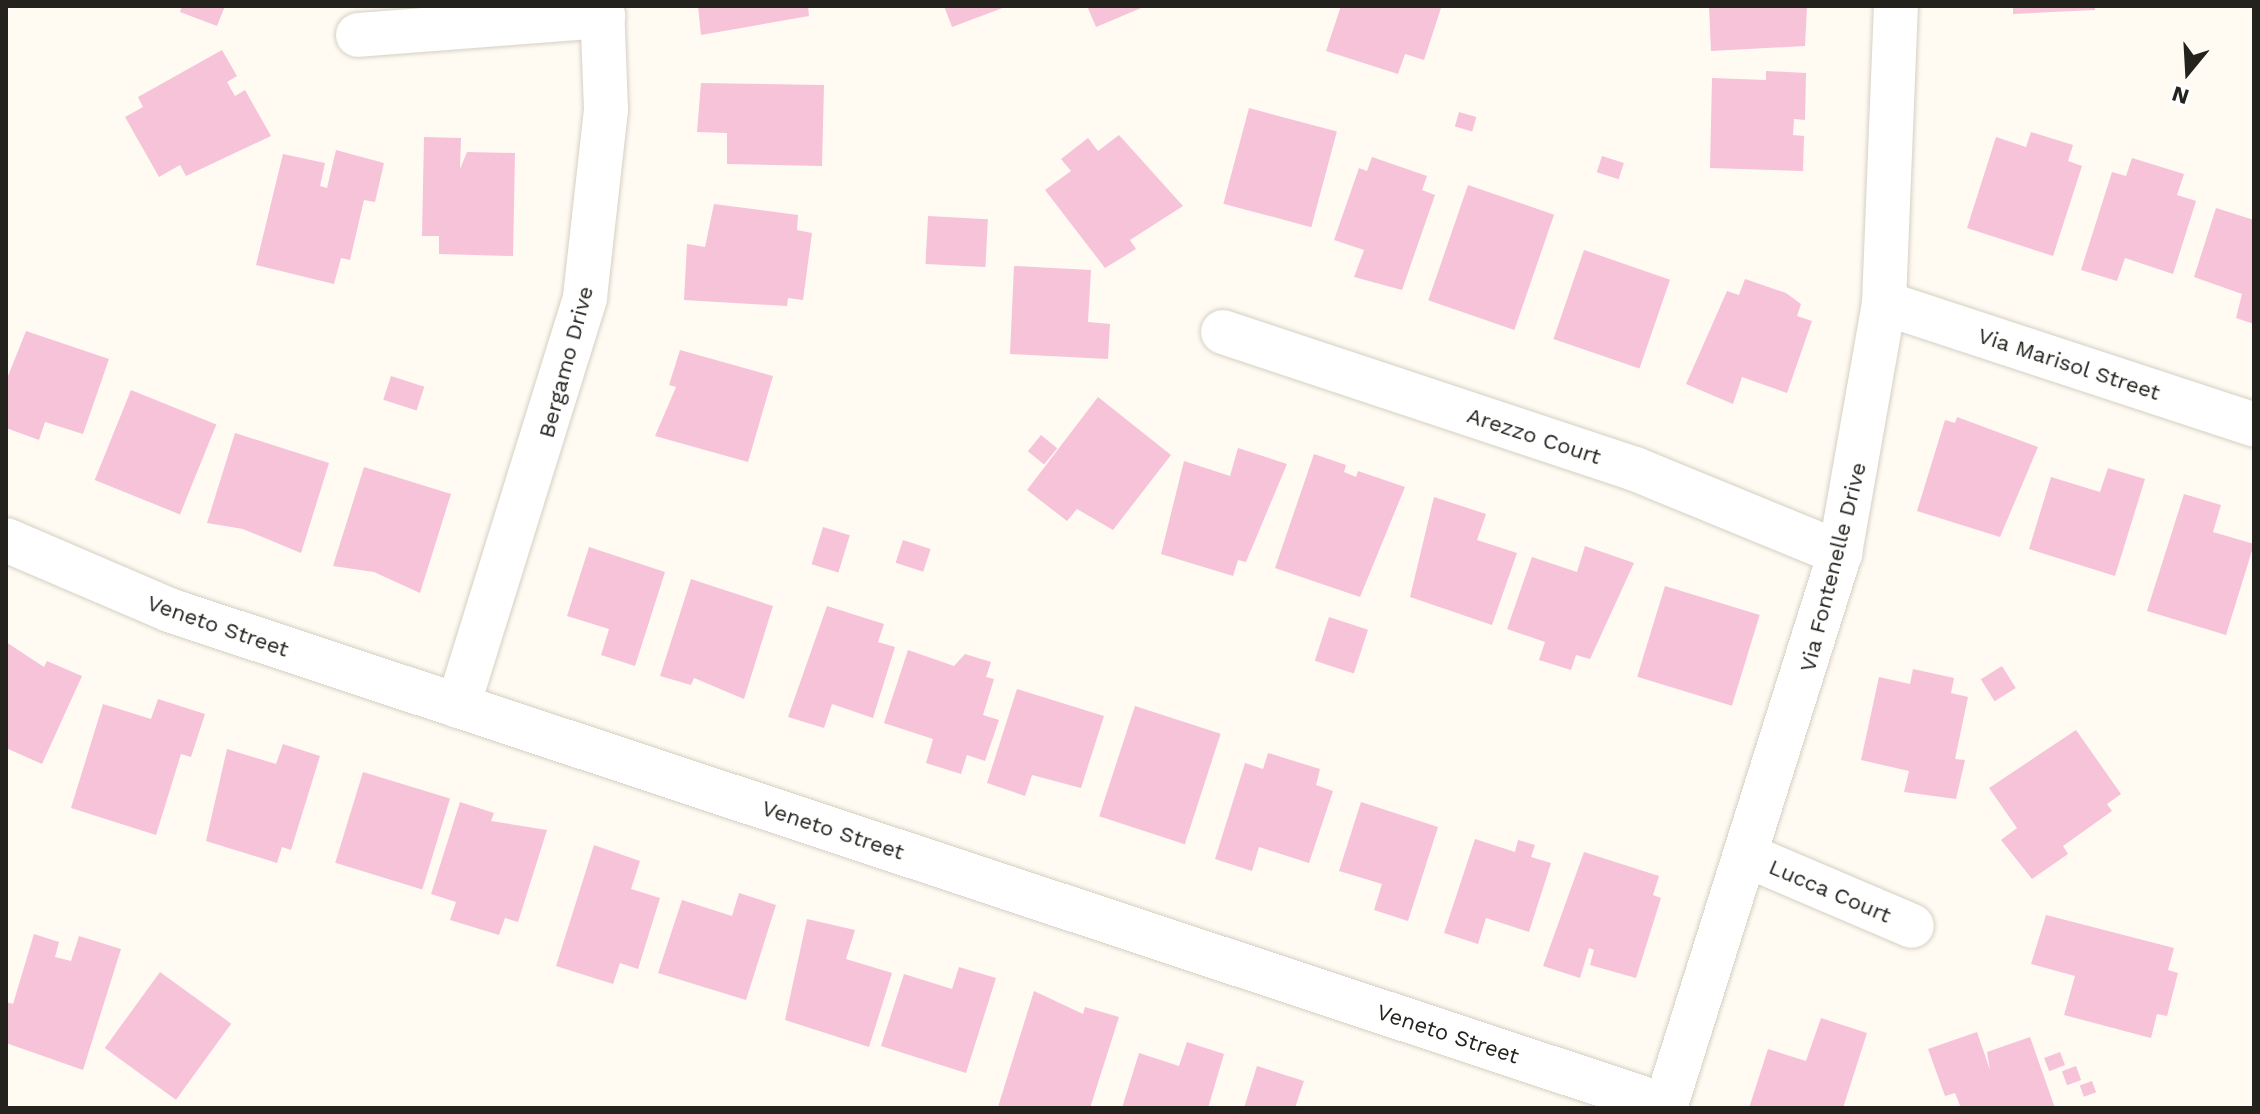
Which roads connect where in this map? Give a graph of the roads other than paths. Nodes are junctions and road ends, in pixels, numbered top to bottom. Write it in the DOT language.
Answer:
graph roads {
  1 [pos="1896,6"];
  2 [pos="602,11"];
  3 [pos="358,35"];
  4 [pos="1884,303"];
  5 [pos="1223,332"];
  6 [pos="2254,425"];
  7 [pos="6,540"];
  8 [pos="1840,553"];
  9 [pos="458,706"];
  10 [pos="1748,856"];
  11 [pos="1912,926"];
  12 [pos="1666,1107"];
  1 -- 4 [label="street, Via Fontenelle Drive"];
  2 -- 3 [label="street"];
  2 -- 9 [label="street, Bergamo Drive"];
  4 -- 6 [label="street, Via Marisol Street"];
  4 -- 8 [label="street, Via Fontenelle Drive"];
  5 -- 8 [label="street, Arezzo Court"];
  7 -- 9 [label="street, Veneto Street"];
  8 -- 10 [label="street, Via Fontenelle Drive"];
  9 -- 12 [label="street, Veneto Street"];
  10 -- 11 [label="street, Lucca Court"];
  10 -- 12 [label="street, Via Fontenelle Drive"];
}
